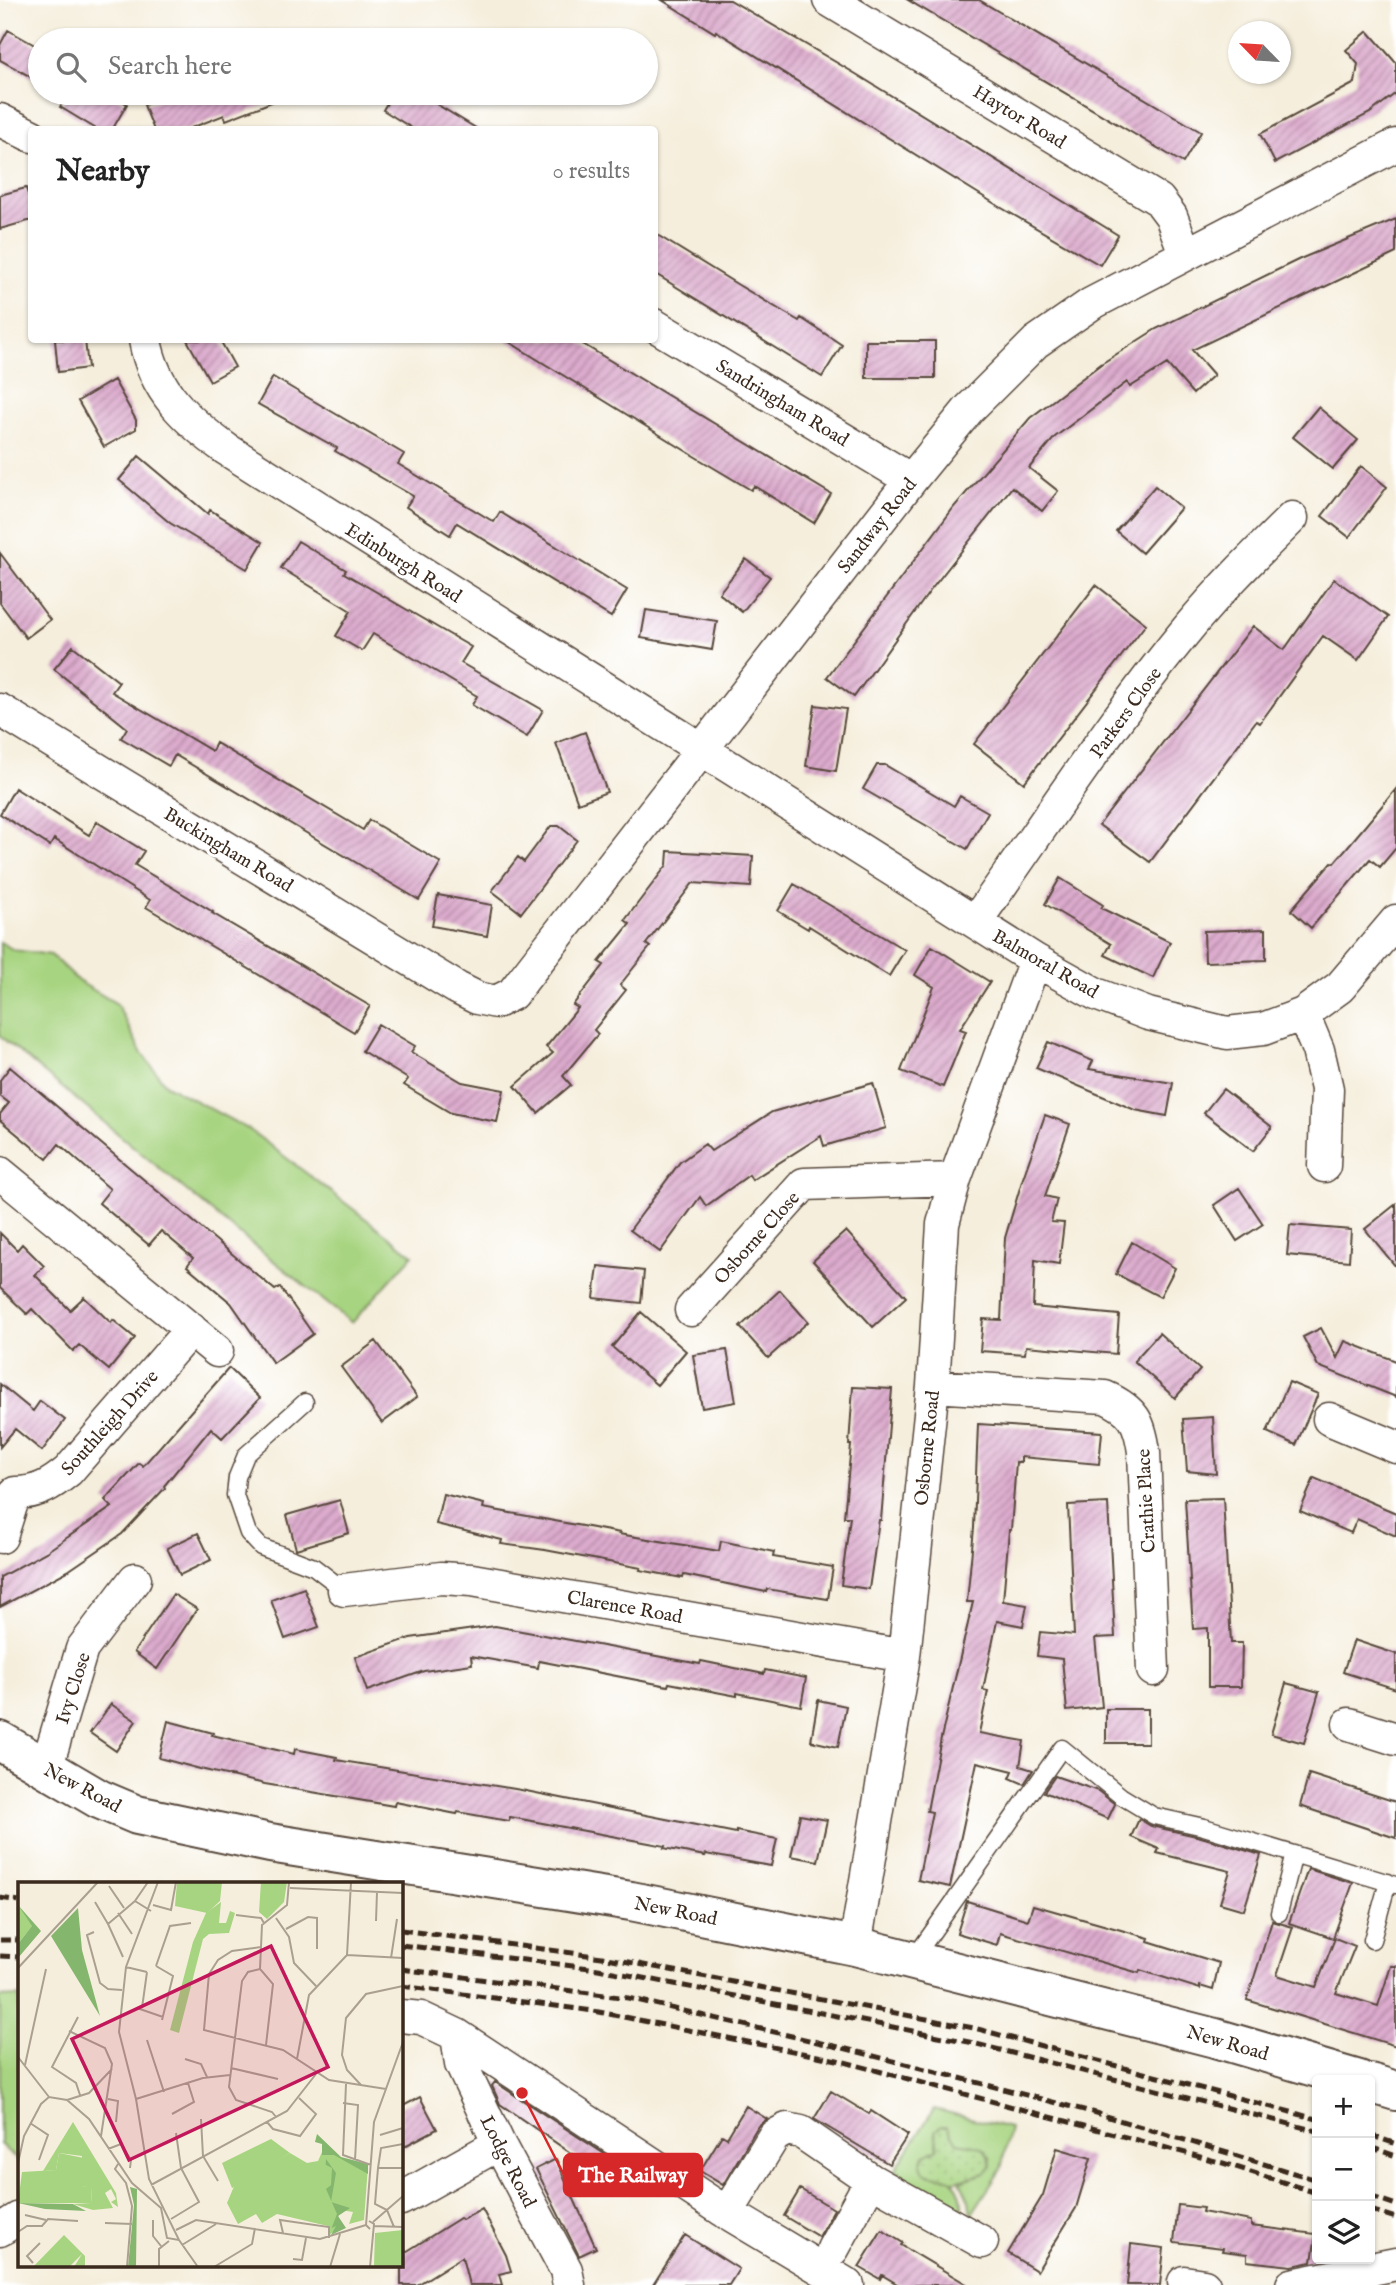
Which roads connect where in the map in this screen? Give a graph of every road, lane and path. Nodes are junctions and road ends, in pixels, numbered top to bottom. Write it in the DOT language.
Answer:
graph roads {
  1 [pos="829,0"];
  2 [pos="0,120"];
  3 [pos="28,134"];
  4 [pos="1396,145"];
  5 [pos="1185,253"];
  6 [pos="658,327"];
  7 [pos="146,343"];
  8 [pos="911,480"];
  9 [pos="1292,519"];
  10 [pos="0,710"];
  11 [pos="701,749"];
  12 [pos="976,921"];
  13 [pos="1396,921"];
  14 [pos="1035,960"];
  15 [pos="457,988"];
  16 [pos="1303,1014"];
  17 [pos="1324,1166"];
  18 [pos="0,1173"];
  19 [pos="955,1179"];
  20 [pos="691,1310"];
  21 [pos="191,1329"];
  22 [pos="217,1351"];
  23 [pos="933,1386"];
  24 [pos="304,1402"];
  25 [pos="1329,1419"];
  26 [pos="1396,1447"];
  27 [pos="7,1489"];
  28 [pos="1,1537"];
  29 [pos="135,1579"];
  30 [pos="344,1590"];
  31 [pos="904,1656"];
  32 [pos="1153,1670"];
  33 [pos="1349,1724"];
  34 [pos="1396,1739"];
  35 [pos="0,1741"];
  36 [pos="46,1769"];
  37 [pos="1294,1854"];
  38 [pos="1392,1883"];
  39 [pos="1279,1913"];
  40 [pos="1372,1940"];
  41 [pos="855,1946"];
  42 [pos="912,1961"];
  43 [pos="402,2016"];
  44 [pos="457,2035"];
  45 [pos="1342,2075"];
  46 [pos="1375,2085"];
  47 [pos="1396,2091"];
  48 [pos="499,2144"];
  49 [pos="871,2180"];
  50 [pos="402,2198"];
  51 [pos="727,2213"];
  52 [pos="18,2219"];
  53 [pos="0,2230"];
  54 [pos="982,2242"];
  55 [pos="833,2249"];
  56 [pos="1396,2264"];
  57 [pos="569,2285"];
  58 [pos="848,2285"];
  59 [pos="1292,2285"];
  1 -- 5 [label="street, Haytor Road"];
  2 -- 3 [label="street"];
  4 -- 5 [label="street, Sandway Road"];
  5 -- 8 [label="street, Sandway Road"];
  6 -- 8 [label="street, Sandringham Road"];
  7 -- 11 [label="street, Edinburgh Road"];
  8 -- 11 [label="street, Sandway Road"];
  9 -- 12 [label="street, Parkers Close"];
  10 -- 15 [label="street, Buckingham Road"];
  11 -- 12 [label="street, Balmoral Road"];
  11 -- 15 [label="street, Sandway Road"];
  12 -- 14 [label="street, Balmoral Road"];
  13 -- 16 [label="street, Balmoral Road"];
  14 -- 16 [label="street, Balmoral Road"];
  14 -- 19 [label="street, Osborne Road"];
  16 -- 17 [label="street"];
  18 -- 21 [label="street"];
  19 -- 20 [label="street, Osborne Close"];
  19 -- 23 [label="street, Osborne Road"];
  21 -- 22 [label="street"];
  21 -- 27 [label="street, Southleigh Drive"];
  23 -- 31 [label="street, Osborne Road"];
  23 -- 32 [label="street, Crathie Place"];
  24 -- 30 [label="lane"];
  25 -- 26 [label="street"];
  27 -- 28 [label="street, Southleigh Drive"];
  29 -- 36 [label="street, Ivy Close"];
  30 -- 31 [label="street, Clarence Road"];
  31 -- 41 [label="street, Osborne Road"];
  33 -- 34 [label="street"];
  35 -- 36 [label="main road, New Road"];
  36 -- 41 [label="main road, New Road"];
  37 -- 38 [label="lane"];
  37 -- 39 [label="lane"];
  37 -- 42 [label="lane"];
  38 -- 40 [label="lane"];
  41 -- 42 [label="main road, New Road"];
  42 -- 45 [label="main road, New Road"];
  43 -- 44 [label="street"];
  44 -- 48 [label="street, Lodge Road"];
  44 -- 51 [label="street"];
  46 -- 47 [label="main road"];
  48 -- 50 [label="street"];
  48 -- 57 [label="street, Lodge Road"];
  49 -- 51 [label="street"];
  49 -- 54 [label="street"];
  49 -- 55 [label="street"];
  51 -- 58 [label="street"];
  52 -- 53 [label="street"];
  56 -- 59 [label="street"];
}
